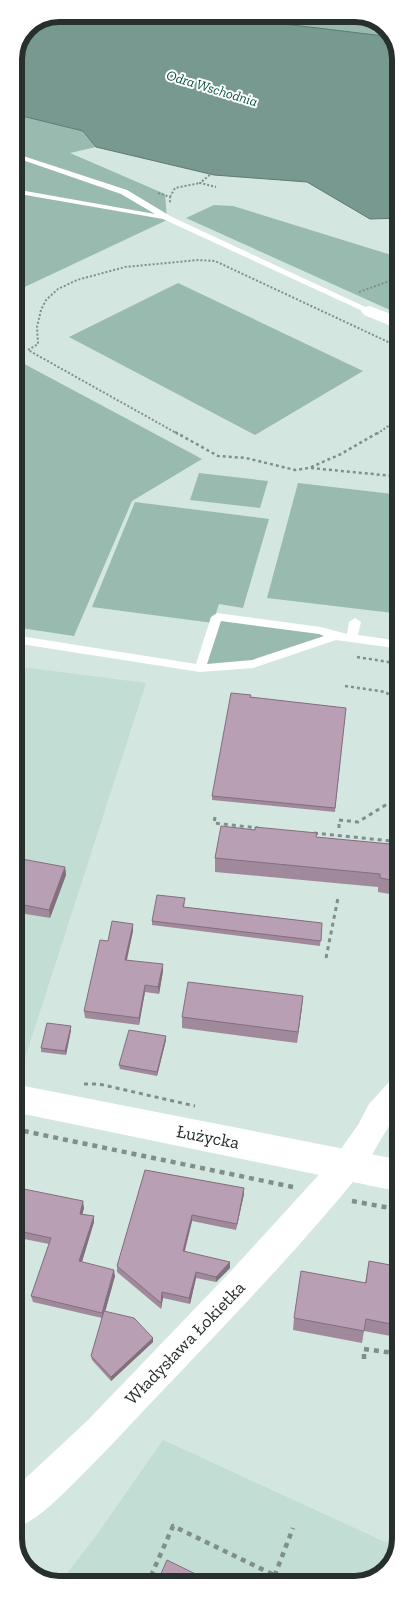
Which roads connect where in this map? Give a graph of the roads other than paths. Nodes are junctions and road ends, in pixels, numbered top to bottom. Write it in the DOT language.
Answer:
graph roads {
  1 [pos="22,158"];
  2 [pos="22,192"];
  3 [pos="169,219"];
  4 [pos="370,311"];
  5 [pos="392,321"];
  6 [pos="355,622"];
  7 [pos="335,636"];
  8 [pos="352,638"];
  9 [pos="22,640"];
  10 [pos="392,643"];
  11 [pos="200,668"];
  12 [pos="22,1100"];
  13 [pos="392,1100"];
  14 [pos="346,1166"];
  15 [pos="392,1174"];
  16 [pos="22,1504"];
  1 -- 3 [label="lane"];
  2 -- 3 [label="lane"];
  3 -- 4 [label="lane"];
  4 -- 5 [label="street"];
  6 -- 8 [label="lane"];
  7 -- 8 [label="lane"];
  7 -- 11 [label="lane"];
  7 -- 11 [label="lane"];
  8 -- 10 [label="lane"];
  9 -- 11 [label="lane"];
  12 -- 14 [label="street, Łużycka"];
  13 -- 14 [label="street, Władysława Łokietka"];
  14 -- 15 [label="street, Łużycka"];
  14 -- 16 [label="street, Władysława Łokietka"];
}
